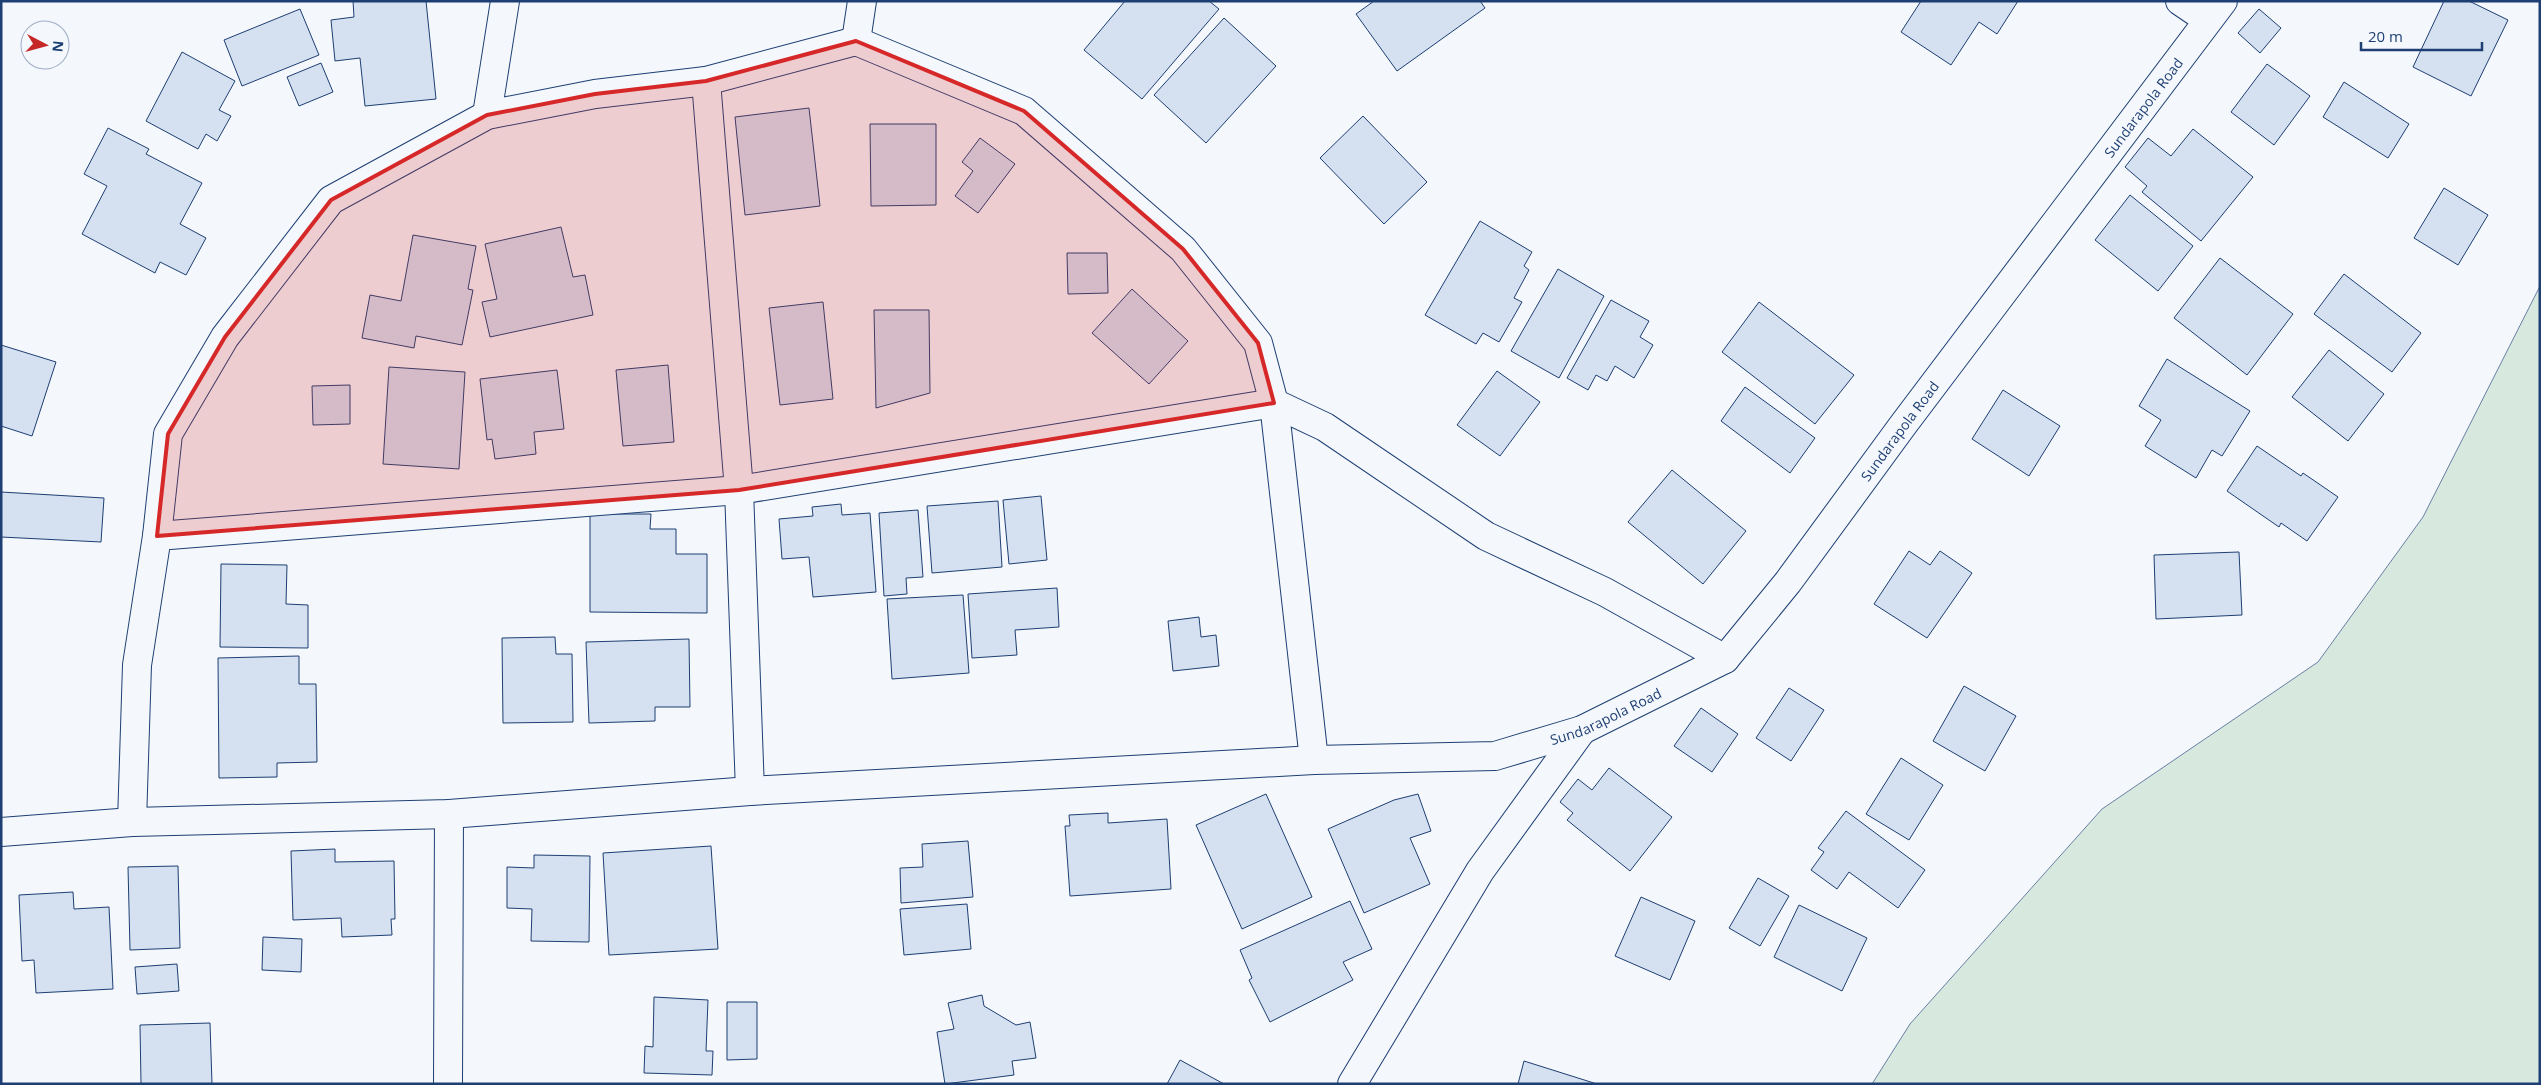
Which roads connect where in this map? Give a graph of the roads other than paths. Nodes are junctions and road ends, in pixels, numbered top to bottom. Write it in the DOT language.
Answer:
graph roads {
  1 [pos="505,1"];
  2 [pos="862,1"];
  3 [pos="2180,1"];
  4 [pos="2216,10"];
  5 [pos="856,40"];
  6 [pos="706,81"];
  7 [pos="487,115"];
  8 [pos="1274,403"];
  9 [pos="739,490"];
  10 [pos="157,536"];
  11 [pos="1725,658"];
  12 [pos="1582,730"];
  13 [pos="1314,760"];
  14 [pos="750,791"];
  15 [pos="449,814"];
  16 [pos="132,822"];
  17 [pos="1,832"];
  18 [pos="448,1084"];
  19 [pos="1352,1084"];
  1 -- 7 [label="street"];
  2 -- 5 [label="street"];
  3 -- 4 [label="street"];
  4 -- 11 [label="street, Sundarapola Road"];
  5 -- 6 [label="street"];
  5 -- 8 [label="street"];
  6 -- 7 [label="street"];
  6 -- 9 [label="street"];
  7 -- 10 [label="street"];
  8 -- 9 [label="street"];
  8 -- 11 [label="street"];
  8 -- 13 [label="street"];
  9 -- 10 [label="street"];
  9 -- 14 [label="street"];
  10 -- 16 [label="street"];
  11 -- 12 [label="street, Sundarapola Road"];
  12 -- 13 [label="street, Sundarapola Road"];
  12 -- 19 [label="street"];
  13 -- 14 [label="street, Sundarapola Road"];
  14 -- 15 [label="street, Sundarapola Road"];
  15 -- 16 [label="street, Sundarapola Road"];
  15 -- 18 [label="street"];
  16 -- 17 [label="street, Sundarapola Road"];
}
